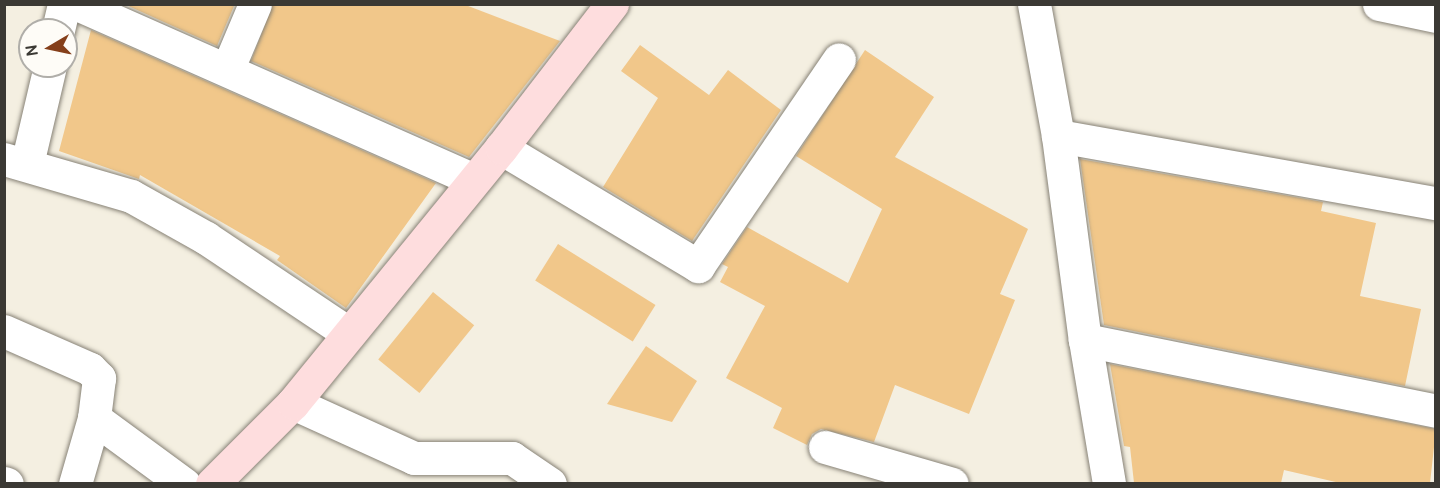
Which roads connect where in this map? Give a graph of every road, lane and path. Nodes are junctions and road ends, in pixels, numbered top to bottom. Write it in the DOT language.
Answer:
graph roads {
  1 [pos="77,4"];
  2 [pos="255,4"];
  3 [pos="612,4"];
  4 [pos="1034,4"];
  5 [pos="1379,4"];
  6 [pos="1436,16"];
  7 [pos="839,59"];
  8 [pos="228,68"];
  9 [pos="46,78"];
  10 [pos="1058,136"];
  11 [pos="501,148"];
  12 [pos="16,161"];
  13 [pos="472,179"];
  14 [pos="1436,203"];
  15 [pos="4,331"];
  16 [pos="348,333"];
  17 [pos="1085,340"];
  18 [pos="293,403"];
  19 [pos="1436,411"];
  20 [pos="94,418"];
  21 [pos="825,447"];
  22 [pos="414,458"];
  23 [pos="75,483"];
  24 [pos="184,483"];
  25 [pos="212,483"];
  26 [pos="447,483"];
  27 [pos="550,483"];
  28 [pos="952,483"];
  29 [pos="1109,483"];
  1 -- 8 [label="street"];
  2 -- 8 [label="street"];
  3 -- 11 [label="main road"];
  4 -- 10 [label="street"];
  5 -- 6 [label="street"];
  7 -- 11 [label="street"];
  8 -- 13 [label="street"];
  9 -- 12 [label="street"];
  10 -- 14 [label="street"];
  10 -- 17 [label="street"];
  11 -- 13 [label="main road"];
  12 -- 16 [label="street"];
  13 -- 16 [label="main road"];
  15 -- 20 [label="street"];
  16 -- 18 [label="main road"];
  17 -- 19 [label="street"];
  17 -- 29 [label="street"];
  18 -- 22 [label="street"];
  18 -- 25 [label="main road"];
  20 -- 23 [label="street"];
  20 -- 24 [label="street"];
  21 -- 28 [label="street"];
  22 -- 26 [label="street"];
  22 -- 27 [label="street"];
}
